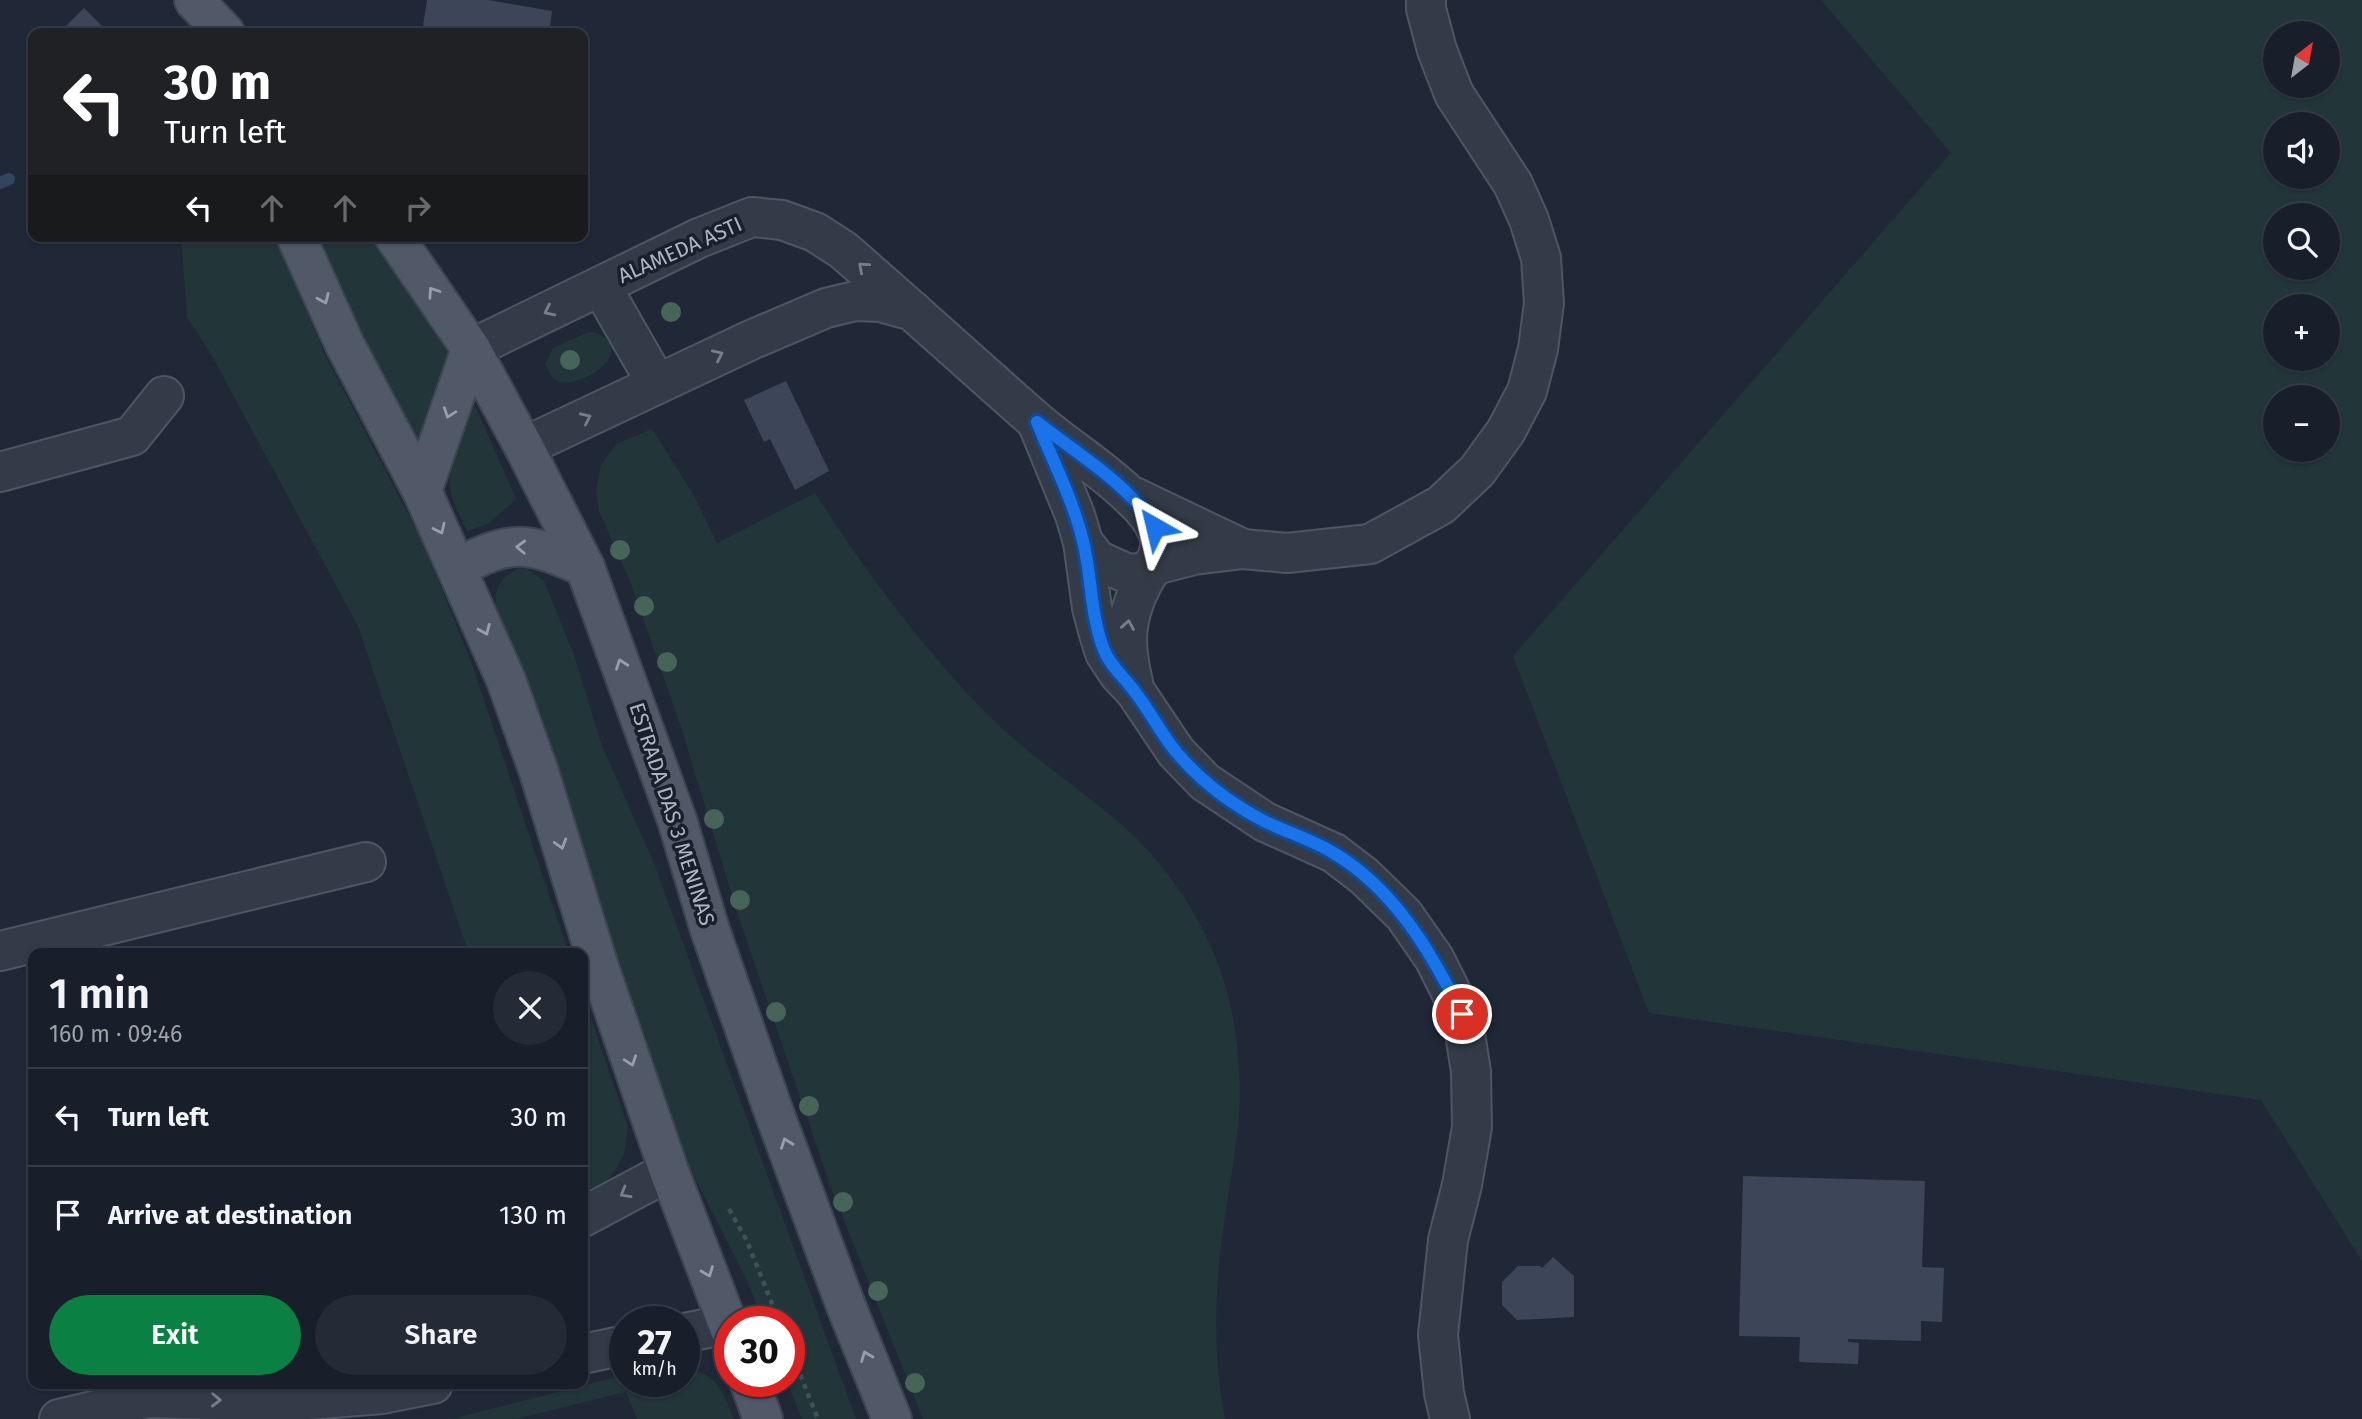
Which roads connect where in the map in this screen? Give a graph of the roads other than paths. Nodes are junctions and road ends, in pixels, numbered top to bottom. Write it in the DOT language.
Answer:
graph roads {
  1 [pos="180,0"];
  2 [pos="194,0"];
  3 [pos="1426,0"];
  4 [pos="194,28"];
  5 [pos="220,28"];
  6 [pos="299,242"];
  7 [pos="398,242"];
  8 [pos="601,286"];
  9 [pos="915,312"];
  10 [pos="471,349"];
  11 [pos="657,384"];
  12 [pos="164,396"];
  13 [pos="1037,422"];
  14 [pos="524,447"];
  15 [pos="0,472"];
  16 [pos="422,491"];
  17 [pos="1130,495"];
  18 [pos="1083,542"];
  19 [pos="1243,549"];
  20 [pos="1155,565"];
  21 [pos="585,567"];
  22 [pos="458,568"];
  23 [pos="1135,691"];
  24 [pos="366,862"];
  25 [pos="0,951"];
  26 [pos="669,1171"];
  27 [pos="588,1214"];
  28 [pos="721,1306"];
  29 [pos="609,1348"];
  30 [pos="588,1353"];
  31 [pos="408,1389"];
  32 [pos="160,1391"];
  33 [pos="755,1397"];
  34 [pos="59,1419"];
  35 [pos="763,1419"];
  36 [pos="892,1419"];
  37 [pos="1450,1419"];
  1 -- 4 [label="main road"];
  2 -- 5 [label="main road"];
  3 -- 19 [label="street"];
  6 -- 16 [label="main road, one-way"];
  10 -- 7 [label="main road, ESTRADA DAS 3 MENINAS, one-way"];
  9 -- 8 [label="street, ALAMEDA ASTI, one-way"];
  8 -- 10 [label="street, ALAMEDA ASTI, one-way"];
  8 -- 11 [label="street"];
  11 -- 9 [label="street, ALAMEDA ASTI, one-way"];
  9 -- 13 [label="street, ALAMEDA ASTI"];
  10 -- 14 [label="main road, ESTRADA DAS 3 MENINAS"];
  10 -- 16 [label="main road, one-way"];
  14 -- 11 [label="street, ALAMEDA ASTI, one-way"];
  12 -- 15 [label="street"];
  13 -- 17 [label="street, ALAMEDA ASTI"];
  13 -- 18 [label="street"];
  14 -- 21 [label="main road, ESTRADA DAS 3 MENINAS"];
  16 -- 22 [label="main road, one-way"];
  17 -- 19 [label="street"];
  17 -- 20 [label="street"];
  18 -- 20 [label="street"];
  18 -- 23 [label="street"];
  19 -- 20 [label="street"];
  23 -- 20 [label="street, one-way"];
  21 -- 22 [label="main road, one-way"];
  36 -- 21 [label="main road, ESTRADA DAS 3 MENINAS, one-way"];
  22 -- 26 [label="main road, one-way"];
  23 -- 37 [label="street"];
  24 -- 25 [label="street"];
  26 -- 27 [label="street, one-way"];
  26 -- 28 [label="main road, one-way"];
  29 -- 30 [label="street"];
  32 -- 31 [label="street, one-way"];
  32 -- 34 [label="street"];
  33 -- 35 [label="main road"];
}
